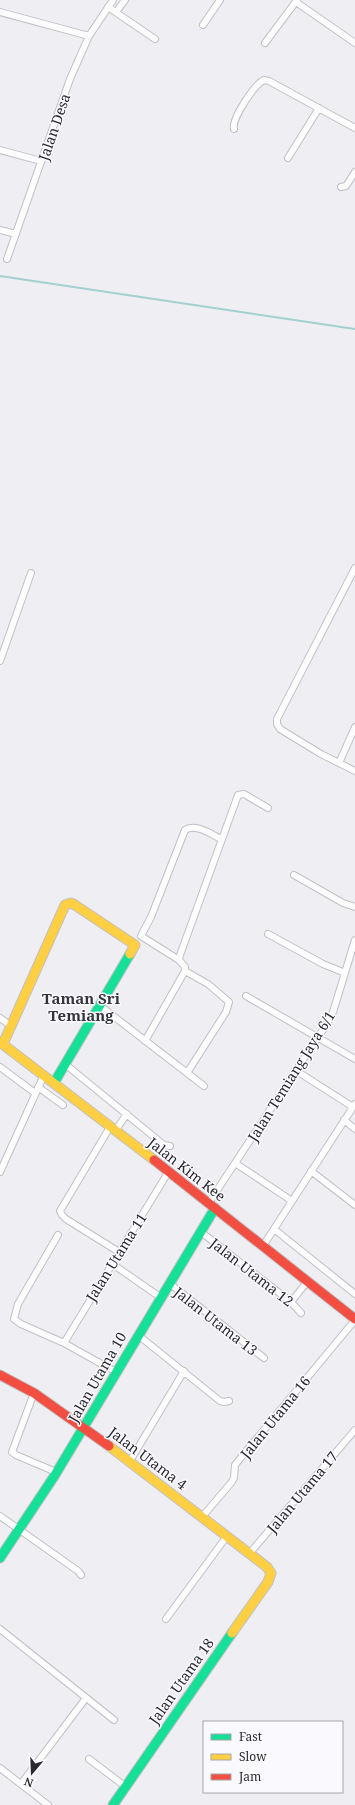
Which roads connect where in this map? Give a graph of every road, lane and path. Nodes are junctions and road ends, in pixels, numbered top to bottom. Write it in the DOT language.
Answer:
graph roads {
  1 [pos="113,0"];
  2 [pos="125,0"];
  3 [pos="220,0"];
  4 [pos="296,1"];
  5 [pos="108,7"];
  6 [pos="0,12"];
  7 [pos="116,12"];
  8 [pos="203,26"];
  9 [pos="89,36"];
  10 [pos="155,39"];
  11 [pos="355,43"];
  12 [pos="265,44"];
  13 [pos="319,108"];
  14 [pos="355,128"];
  15 [pos="234,129"];
  16 [pos="0,150"];
  17 [pos="288,158"];
  18 [pos="41,161"];
  19 [pos="355,172"];
  20 [pos="340,187"];
  21 [pos="0,230"];
  22 [pos="16,234"];
  23 [pos="7,259"];
  24 [pos="355,568"];
  25 [pos="31,573"];
  26 [pos="0,661"];
  27 [pos="355,727"];
  28 [pos="339,763"];
  29 [pos="355,771"];
  30 [pos="268,808"];
  31 [pos="221,839"];
  32 [pos="294,875"];
  33 [pos="355,907"];
  34 [pos="268,934"];
  35 [pos="355,940"];
  36 [pos="179,960"];
  37 [pos="185,971"];
  38 [pos="345,973"];
  39 [pos="246,996"];
  40 [pos="99,1006"];
  41 [pos="0,1018"];
  42 [pos="11,1026"];
  43 [pos="317,1038"];
  44 [pos="145,1041"];
  45 [pos="1,1043"];
  46 [pos="355,1059"];
  47 [pos="65,1064"];
  48 [pos="0,1067"];
  49 [pos="295,1070"];
  50 [pos="187,1073"];
  51 [pos="44,1075"];
  52 [pos="54,1083"];
  53 [pos="204,1086"];
  54 [pos="36,1090"];
  55 [pos="63,1105"];
  56 [pos="354,1106"];
  57 [pos="127,1114"];
  58 [pos="344,1120"];
  59 [pos="113,1129"];
  60 [pos="355,1129"];
  61 [pos="170,1146"];
  62 [pos="235,1163"];
  63 [pos="311,1170"];
  64 [pos="169,1171"];
  65 [pos="0,1172"];
  66 [pos="292,1201"];
  67 [pos="355,1205"];
  68 [pos="211,1206"];
  69 [pos="274,1229"];
  70 [pos="201,1232"];
  71 [pos="58,1235"];
  72 [pos="263,1246"];
  73 [pos="119,1252"];
  74 [pos="111,1263"];
  75 [pos="307,1282"];
  76 [pos="169,1283"];
  77 [pos="355,1294"];
  78 [pos="160,1297"];
  79 [pos="291,1302"];
  80 [pos="301,1313"];
  81 [pos="355,1320"];
  82 [pos="138,1334"];
  83 [pos="64,1343"];
  84 [pos="264,1358"];
  85 [pos="184,1371"];
  86 [pos="116,1372"];
  87 [pos="0,1375"];
  88 [pos="34,1393"];
  89 [pos="229,1401"];
  90 [pos="84,1429"];
  91 [pos="355,1430"];
  92 [pos="130,1461"];
  93 [pos="56,1472"];
  94 [pos="0,1516"];
  95 [pos="202,1517"];
  96 [pos="21,1530"];
  97 [pos="227,1536"];
  98 [pos="250,1554"];
  99 [pos="0,1558"];
  100 [pos="271,1573"];
  101 [pos="81,1575"];
  102 [pos="166,1619"];
  103 [pos="0,1629"];
  104 [pos="86,1698"];
  105 [pos="114,1720"];
  106 [pos="89,1759"];
  107 [pos="0,1768"];
  108 [pos="21,1784"];
  109 [pos="126,1787"];
  110 [pos="48,1805"];
  111 [pos="113,1805"];
  1 -- 5 [label="street, Jalan Desa"];
  2 -- 7 [label="street"];
  3 -- 8 [label="street"];
  4 -- 11 [label="street"];
  4 -- 12 [label="street"];
  5 -- 7 [label="street"];
  5 -- 9 [label="street, Jalan Desa"];
  6 -- 9 [label="street"];
  7 -- 10 [label="street"];
  9 -- 18 [label="street, Jalan Desa"];
  13 -- 14 [label="street"];
  13 -- 15 [label="street"];
  13 -- 17 [label="street"];
  16 -- 18 [label="street"];
  18 -- 22 [label="street, Jalan Desa"];
  19 -- 20 [label="street"];
  21 -- 22 [label="street"];
  22 -- 23 [label="street, Jalan Desa"];
  24 -- 28 [label="street"];
  25 -- 26 [label="street"];
  27 -- 28 [label="street"];
  28 -- 29 [label="street"];
  30 -- 31 [label="street"];
  31 -- 36 [label="street"];
  31 -- 36 [label="street"];
  32 -- 33 [label="street"];
  34 -- 38 [label="street"];
  35 -- 38 [label="street, Jalan Temiang Jaya 6/1"];
  36 -- 37 [label="street"];
  37 -- 44 [label="street"];
  37 -- 50 [label="street"];
  38 -- 43 [label="street, Jalan Temiang Jaya 6/1"];
  39 -- 43 [label="street"];
  40 -- 42 [label="street"];
  40 -- 44 [label="street"];
  40 -- 47 [label="street"];
  41 -- 42 [label="street"];
  42 -- 45 [label="street"];
  43 -- 46 [label="street"];
  43 -- 49 [label="street, Jalan Temiang Jaya 6/1"];
  44 -- 50 [label="street"];
  45 -- 51 [label="street, Jalan Kim Kee"];
  47 -- 52 [label="street"];
  47 -- 57 [label="street"];
  48 -- 54 [label="street"];
  49 -- 56 [label="street"];
  49 -- 62 [label="street, Jalan Temiang Jaya 6/1"];
  50 -- 53 [label="street"];
  51 -- 52 [label="street, Jalan Kim Kee"];
  51 -- 54 [label="street"];
  52 -- 59 [label="street, Jalan Kim Kee"];
  54 -- 55 [label="street"];
  54 -- 65 [label="street"];
  56 -- 58 [label="street"];
  57 -- 59 [label="street"];
  57 -- 61 [label="street"];
  58 -- 60 [label="street"];
  58 -- 63 [label="street"];
  59 -- 64 [label="street, Jalan Kim Kee"];
  59 -- 73 [label="street"];
  62 -- 66 [label="street"];
  62 -- 68 [label="street, Jalan Temiang Jaya 6/1"];
  63 -- 66 [label="street"];
  63 -- 67 [label="street"];
  64 -- 68 [label="street, Jalan Kim Kee"];
  64 -- 73 [label="street, Jalan Utama 11"];
  66 -- 69 [label="street"];
  68 -- 70 [label="street, Jalan Utama 10"];
  68 -- 72 [label="street, Jalan Kim Kee"];
  69 -- 72 [label="street"];
  69 -- 77 [label="street"];
  70 -- 76 [label="street, Jalan Utama 10"];
  70 -- 79 [label="street, Jalan Utama 12"];
  71 -- 83 [label="street"];
  72 -- 75 [label="street, Jalan Kim Kee"];
  73 -- 74 [label="street, Jalan Utama 11"];
  74 -- 78 [label="street"];
  74 -- 83 [label="street, Jalan Utama 11"];
  75 -- 79 [label="street"];
  75 -- 81 [label="street, Jalan Kim Kee"];
  76 -- 78 [label="street, Jalan Utama 10"];
  76 -- 84 [label="street, Jalan Utama 13"];
  78 -- 82 [label="street, Jalan Utama 10"];
  79 -- 80 [label="street, Jalan Utama 12"];
  81 -- 95 [label="street, Jalan Utama 16"];
  82 -- 85 [label="street"];
  82 -- 86 [label="street, Jalan Utama 10"];
  83 -- 86 [label="street"];
  85 -- 89 [label="street"];
  85 -- 92 [label="street"];
  86 -- 90 [label="street, Jalan Utama 10"];
  87 -- 88 [label="street, Jalan Utama 4"];
  88 -- 90 [label="street, Jalan Utama 4"];
  88 -- 93 [label="street"];
  90 -- 92 [label="street, Jalan Utama 4"];
  90 -- 93 [label="street, Jalan Utama 10"];
  91 -- 98 [label="street, Jalan Utama 17"];
  92 -- 95 [label="street, Jalan Utama 4"];
  93 -- 96 [label="street, Jalan Utama 10"];
  94 -- 96 [label="street"];
  95 -- 97 [label="street, Jalan Utama 4"];
  96 -- 99 [label="street, Jalan Utama 10"];
  96 -- 101 [label="street"];
  97 -- 98 [label="street, Jalan Utama 4"];
  97 -- 102 [label="street"];
  98 -- 100 [label="street, Jalan Utama 4"];
  100 -- 109 [label="street, Jalan Utama 18"];
  103 -- 104 [label="street"];
  104 -- 105 [label="street"];
  104 -- 108 [label="street"];
  106 -- 109 [label="street"];
  107 -- 108 [label="street"];
  108 -- 110 [label="street"];
  109 -- 111 [label="street, Jalan Utama 18"];
}
